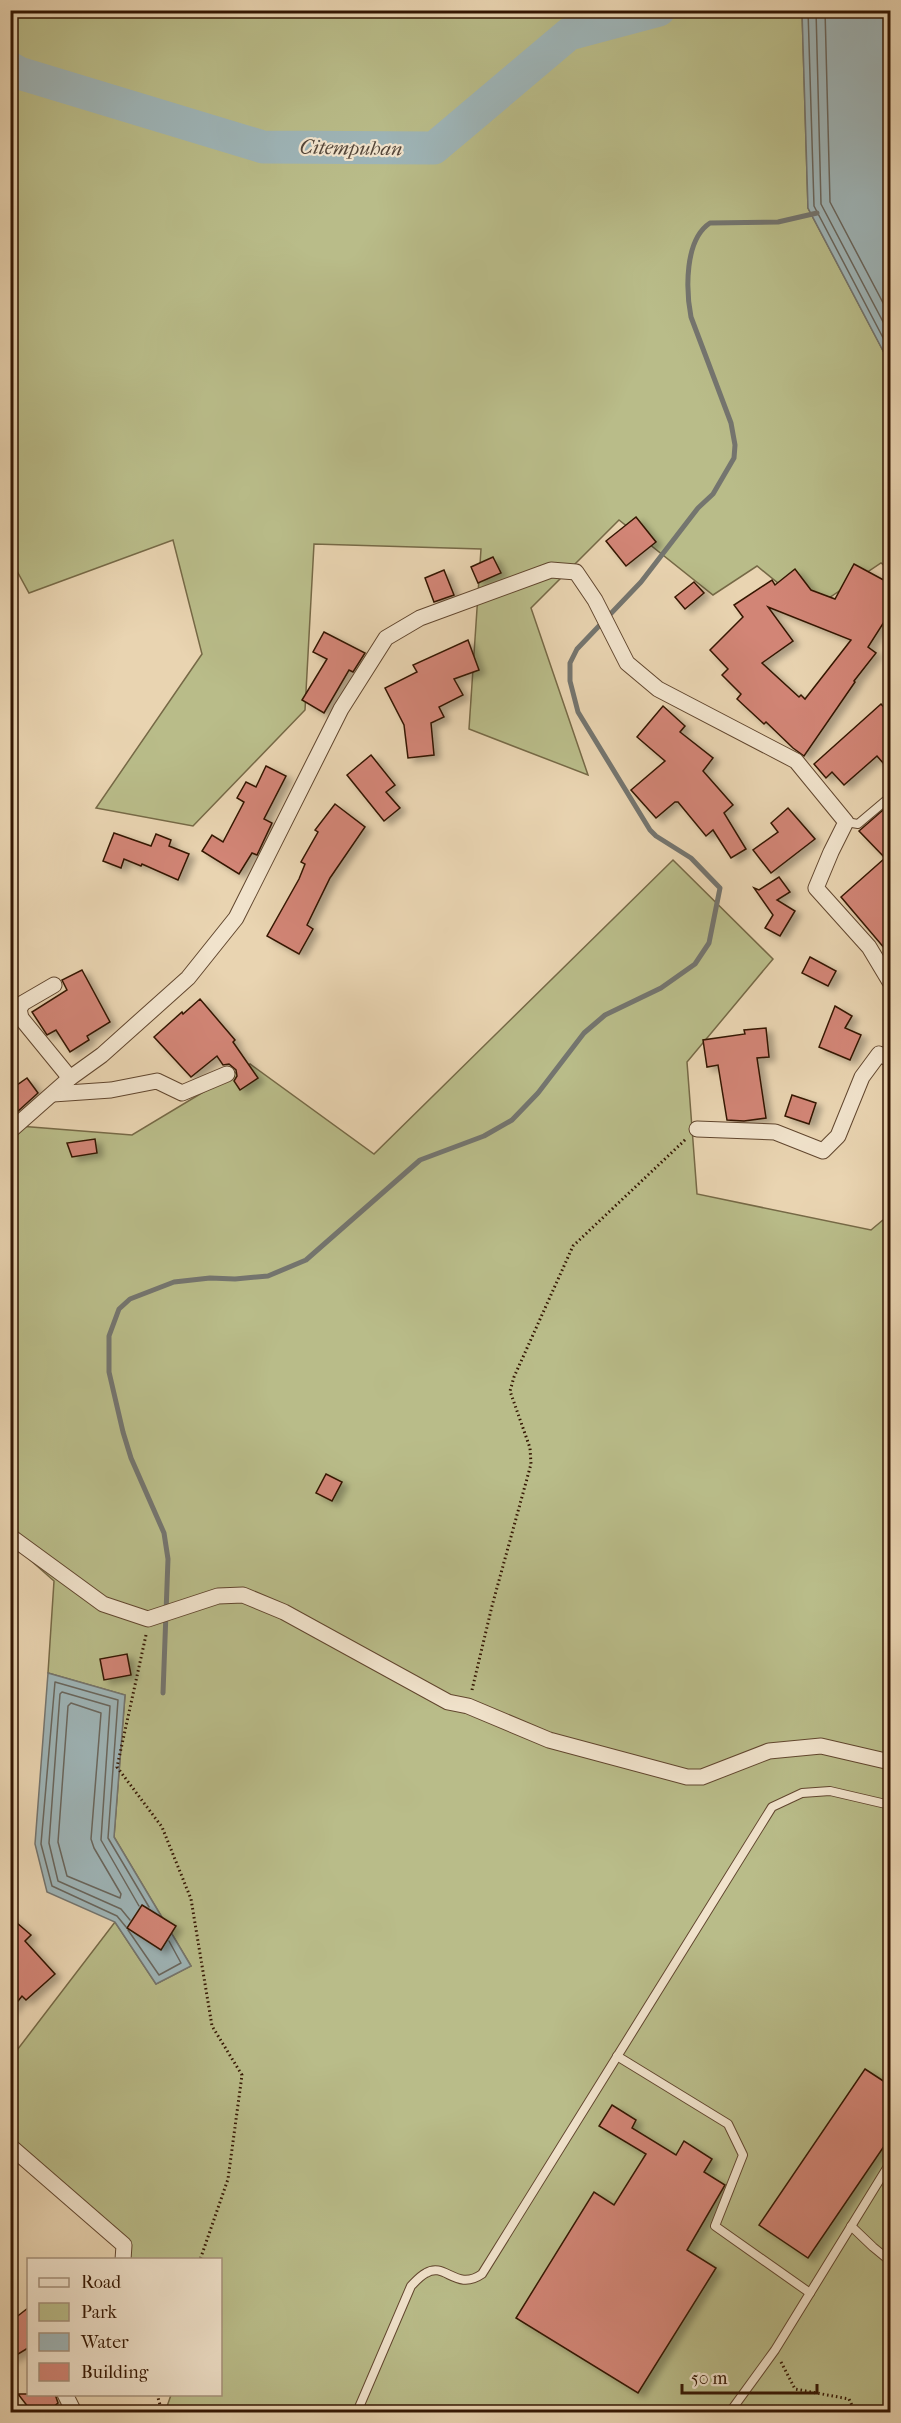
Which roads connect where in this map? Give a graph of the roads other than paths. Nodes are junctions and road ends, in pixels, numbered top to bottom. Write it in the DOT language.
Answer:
graph roads {
  1 [pos="888,803"];
  2 [pos="846,822"];
  3 [pos="891,982"];
  4 [pos="54,985"];
  5 [pos="891,1059"];
  6 [pos="227,1074"];
  7 [pos="69,1078"];
  8 [pos="53,1094"];
  9 [pos="697,1129"];
  10 [pos="10,1131"];
  11 [pos="10,1536"];
  12 [pos="891,1762"];
  13 [pos="891,1805"];
  14 [pos="616,2056"];
  15 [pos="10,2146"];
  16 [pos="891,2163"];
  17 [pos="851,2226"];
  18 [pos="123,2258"];
  19 [pos="891,2260"];
  20 [pos="810,2292"];
  21 [pos="66,2396"];
  22 [pos="74,2412"];
  23 [pos="357,2412"];
  24 [pos="730,2412"];
  1 -- 2 [label="lane"];
  2 -- 3 [label="street"];
  2 -- 7 [label="street"];
  4 -- 7 [label="street"];
  5 -- 9 [label="street"];
  6 -- 8 [label="street"];
  7 -- 8 [label="street"];
  8 -- 10 [label="street"];
  11 -- 12 [label="street"];
  13 -- 14 [label="lane"];
  14 -- 20 [label="lane"];
  14 -- 23 [label="lane"];
  15 -- 18 [label="street"];
  16 -- 17 [label="lane"];
  17 -- 19 [label="lane"];
  17 -- 20 [label="lane"];
  20 -- 24 [label="lane"];
  21 -- 22 [label="street"];
}
